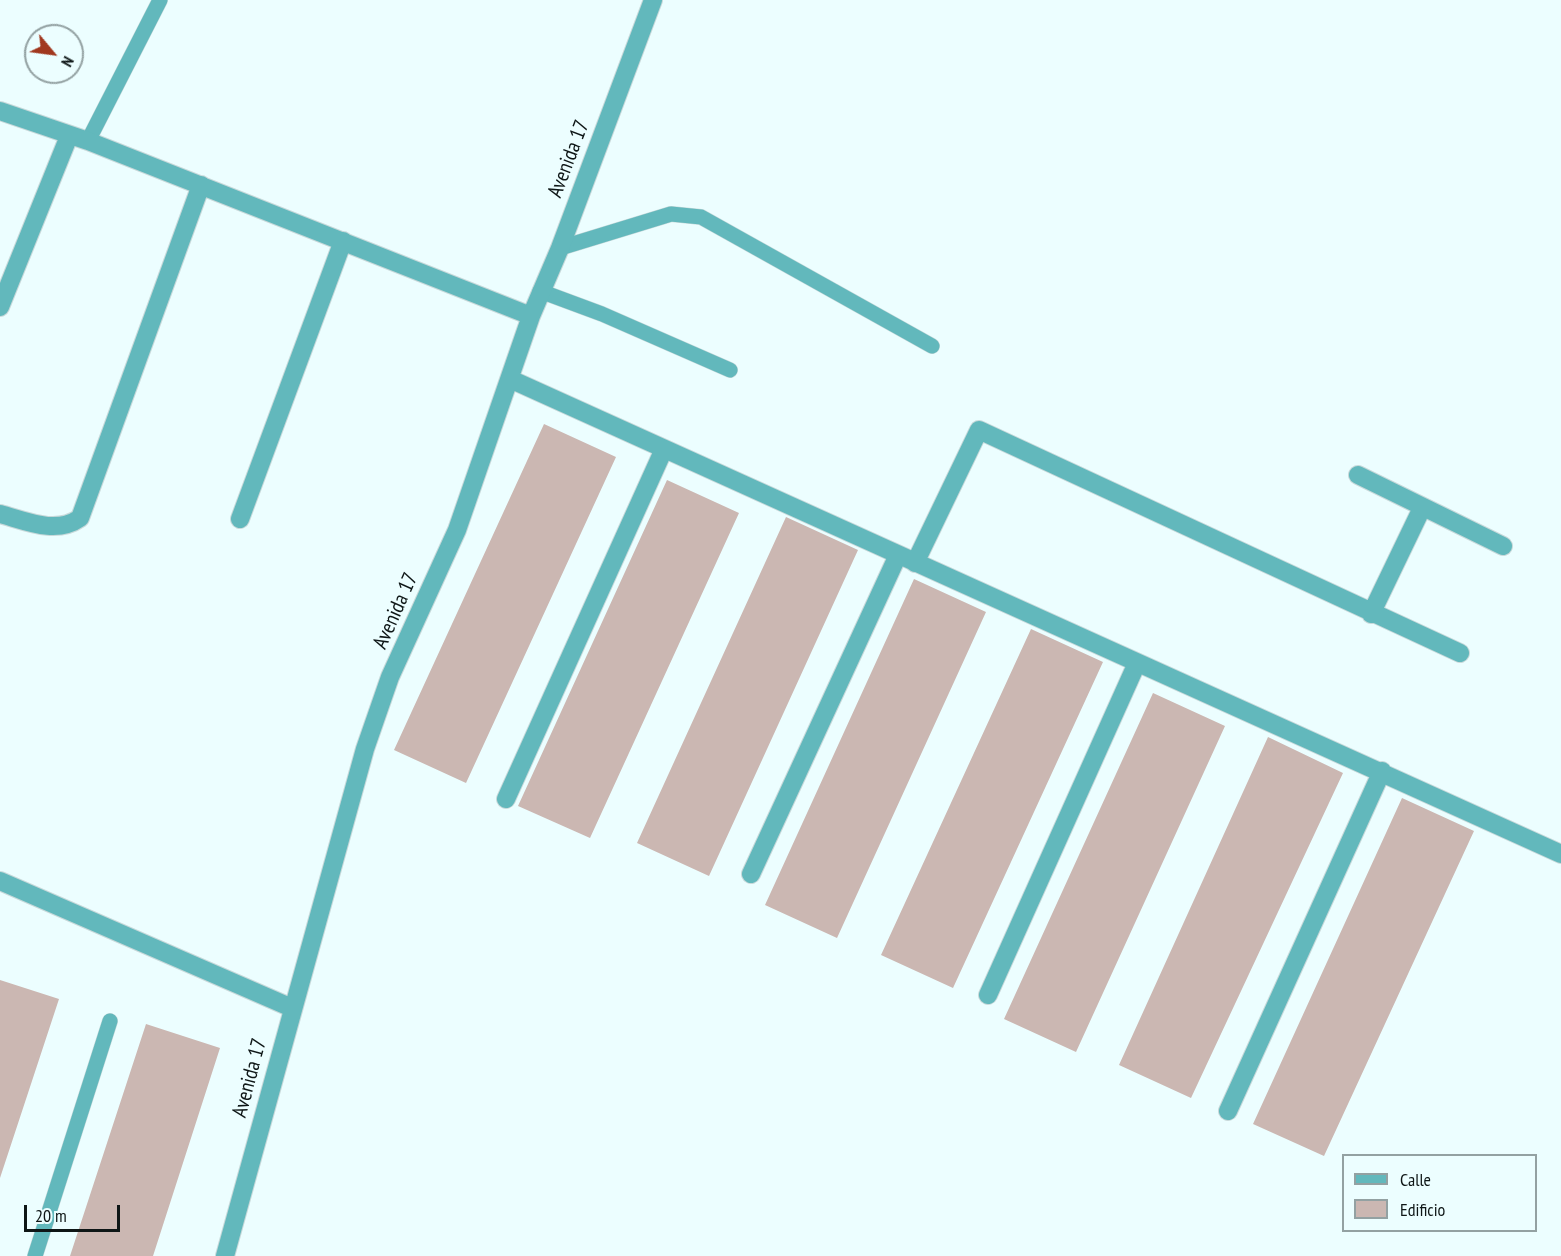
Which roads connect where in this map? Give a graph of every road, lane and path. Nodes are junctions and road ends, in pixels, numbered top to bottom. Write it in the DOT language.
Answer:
graph roads {
  1 [pos="160,0"];
  2 [pos="653,0"];
  3 [pos="0,111"];
  4 [pos="69,136"];
  5 [pos="88,141"];
  6 [pos="201,185"];
  7 [pos="343,241"];
  8 [pos="560,248"];
  9 [pos="540,291"];
  10 [pos="0,307"];
  11 [pos="531,316"];
  12 [pos="932,346"];
  13 [pos="730,370"];
  14 [pos="510,379"];
  15 [pos="664,449"];
  16 [pos="1358,475"];
  17 [pos="1422,508"];
  18 [pos="0,514"];
  19 [pos="240,519"];
  20 [pos="1503,546"];
  21 [pos="898,555"];
  22 [pos="915,563"];
  23 [pos="1371,614"];
  24 [pos="1460,653"];
  25 [pos="1137,663"];
  26 [pos="1382,771"];
  27 [pos="506,799"];
  28 [pos="1561,854"];
  29 [pos="751,874"];
  30 [pos="0,881"];
  31 [pos="988,995"];
  32 [pos="292,1008"];
  33 [pos="110,1021"];
  34 [pos="1228,1111"];
  35 [pos="35,1256"];
  36 [pos="225,1256"];
  1 -- 5 [label="lane"];
  2 -- 8 [label="street, Avenida 17"];
  3 -- 4 [label="street"];
  4 -- 5 [label="street"];
  4 -- 10 [label="street"];
  5 -- 6 [label="street"];
  6 -- 7 [label="street"];
  6 -- 18 [label="street"];
  7 -- 11 [label="street"];
  7 -- 19 [label="street"];
  8 -- 9 [label="street, Avenida 17"];
  8 -- 12 [label="lane"];
  9 -- 11 [label="street, Avenida 17"];
  9 -- 13 [label="lane"];
  11 -- 14 [label="street, Avenida 17"];
  14 -- 15 [label="street"];
  14 -- 32 [label="street, Avenida 17"];
  15 -- 21 [label="street"];
  15 -- 27 [label="street"];
  16 -- 17 [label="street"];
  17 -- 20 [label="street"];
  17 -- 23 [label="street"];
  21 -- 22 [label="street"];
  21 -- 29 [label="street"];
  22 -- 23 [label="street"];
  22 -- 25 [label="street"];
  23 -- 24 [label="street"];
  25 -- 26 [label="street"];
  25 -- 31 [label="street"];
  26 -- 28 [label="street"];
  26 -- 34 [label="street"];
  30 -- 32 [label="street"];
  32 -- 36 [label="street, Avenida 17"];
  33 -- 35 [label="lane"];
}
